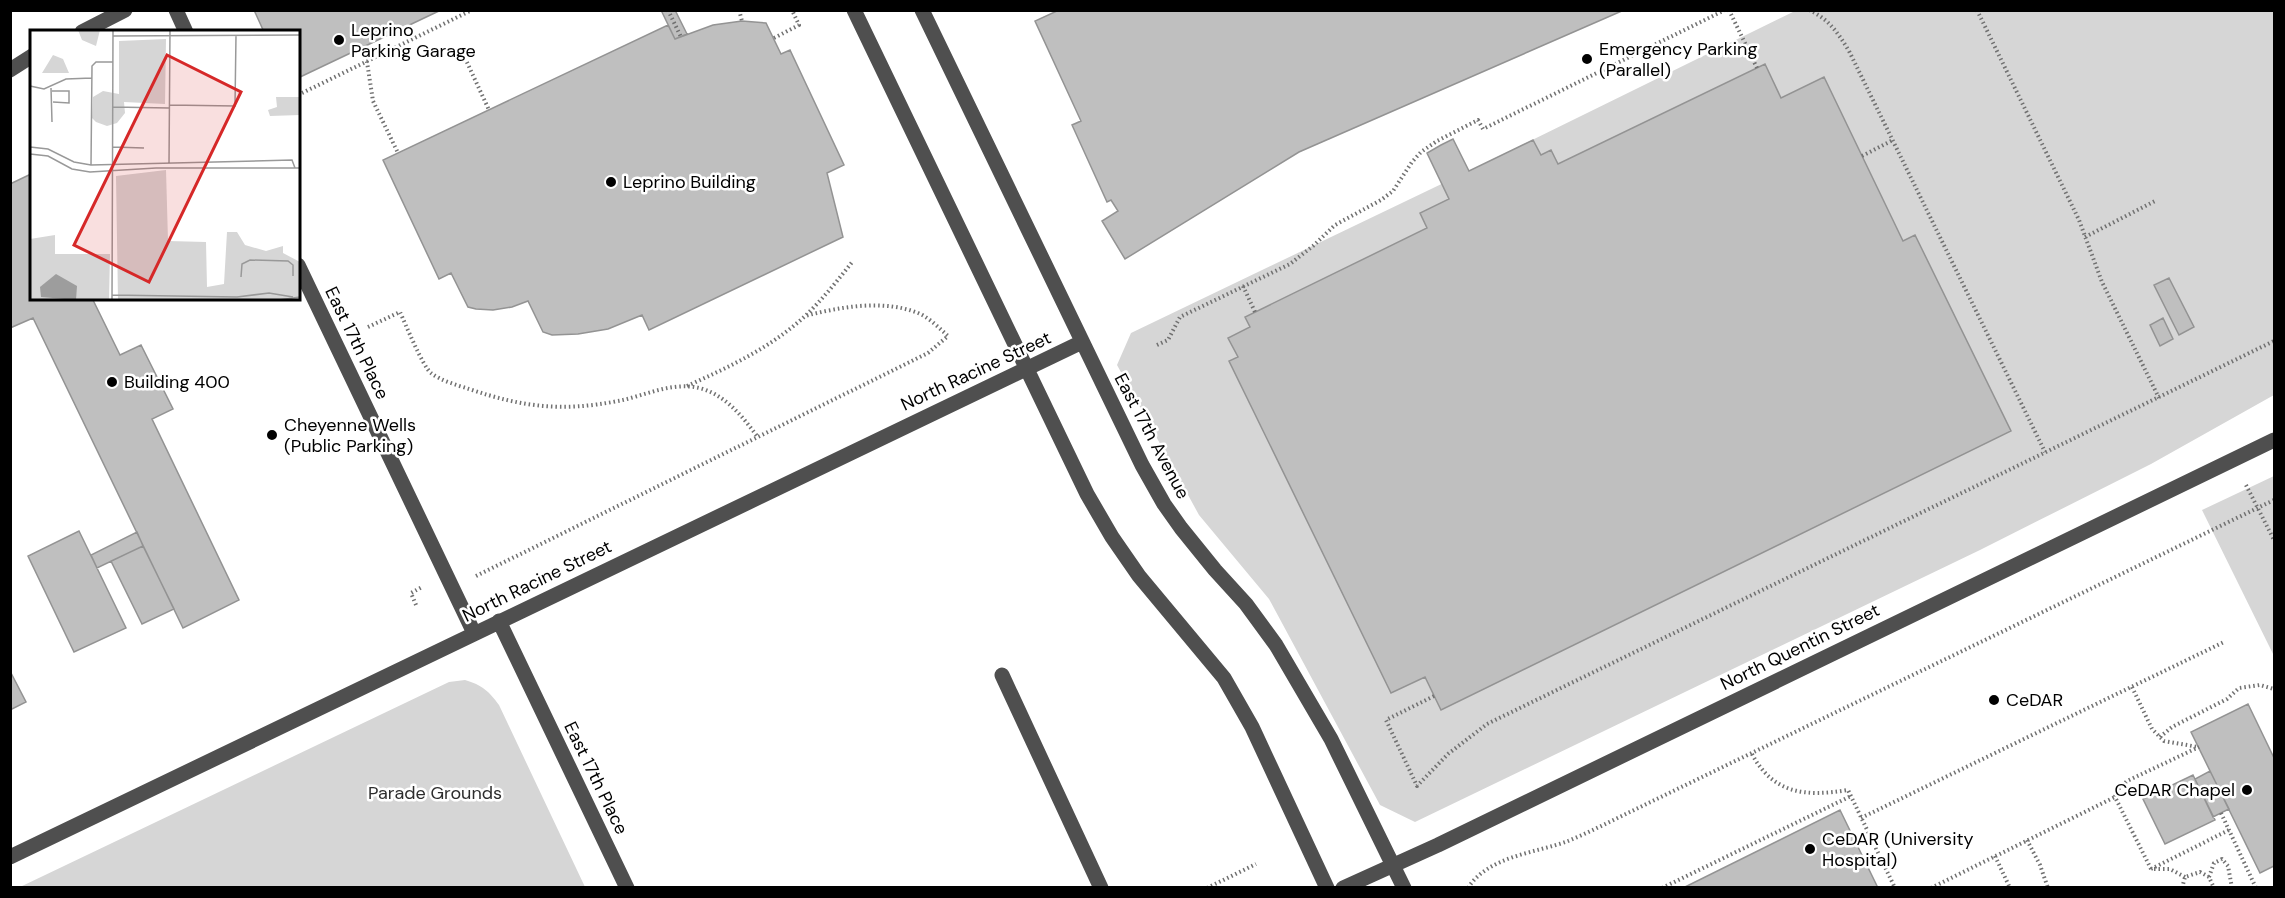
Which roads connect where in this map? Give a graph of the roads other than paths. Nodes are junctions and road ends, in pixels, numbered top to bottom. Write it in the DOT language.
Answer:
graph roads {
  1 [pos="125,10"];
  2 [pos="176,10"];
  3 [pos="854,10"];
  4 [pos="922,10"];
  5 [pos="86,30"];
  6 [pos="185,30"];
  7 [pos="30,57"];
  8 [pos="10,70"];
  9 [pos="300,270"];
  10 [pos="1082,342"];
  11 [pos="1027,369"];
  12 [pos="2274,440"];
  13 [pos="499,621"];
  14 [pos="474,633"];
  15 [pos="1002,675"];
  16 [pos="10,857"];
  17 [pos="1393,864"];
  18 [pos="627,888"];
  19 [pos="1101,888"];
  20 [pos="1327,888"];
  21 [pos="1343,888"];
  22 [pos="1404,888"];
  1 -- 5 [label="street"];
  2 -- 6 [label="street"];
  3 -- 11 [label="street"];
  4 -- 10 [label="street, East 17th Avenue"];
  7 -- 8 [label="street"];
  9 -- 14 [label="street, East 17th Place"];
  10 -- 11 [label="street, North Racine Street"];
  10 -- 17 [label="street, East 17th Avenue"];
  11 -- 13 [label="street, North Racine Street"];
  11 -- 20 [label="street"];
  12 -- 17 [label="street, North Quentin Street"];
  13 -- 14 [label="street, North Racine Street"];
  13 -- 18 [label="street, East 17th Place"];
  14 -- 16 [label="street, North Racine Street"];
  15 -- 19 [label="street"];
  17 -- 21 [label="street, North Quentin Street"];
  17 -- 22 [label="street, East 17th Avenue"];
}
